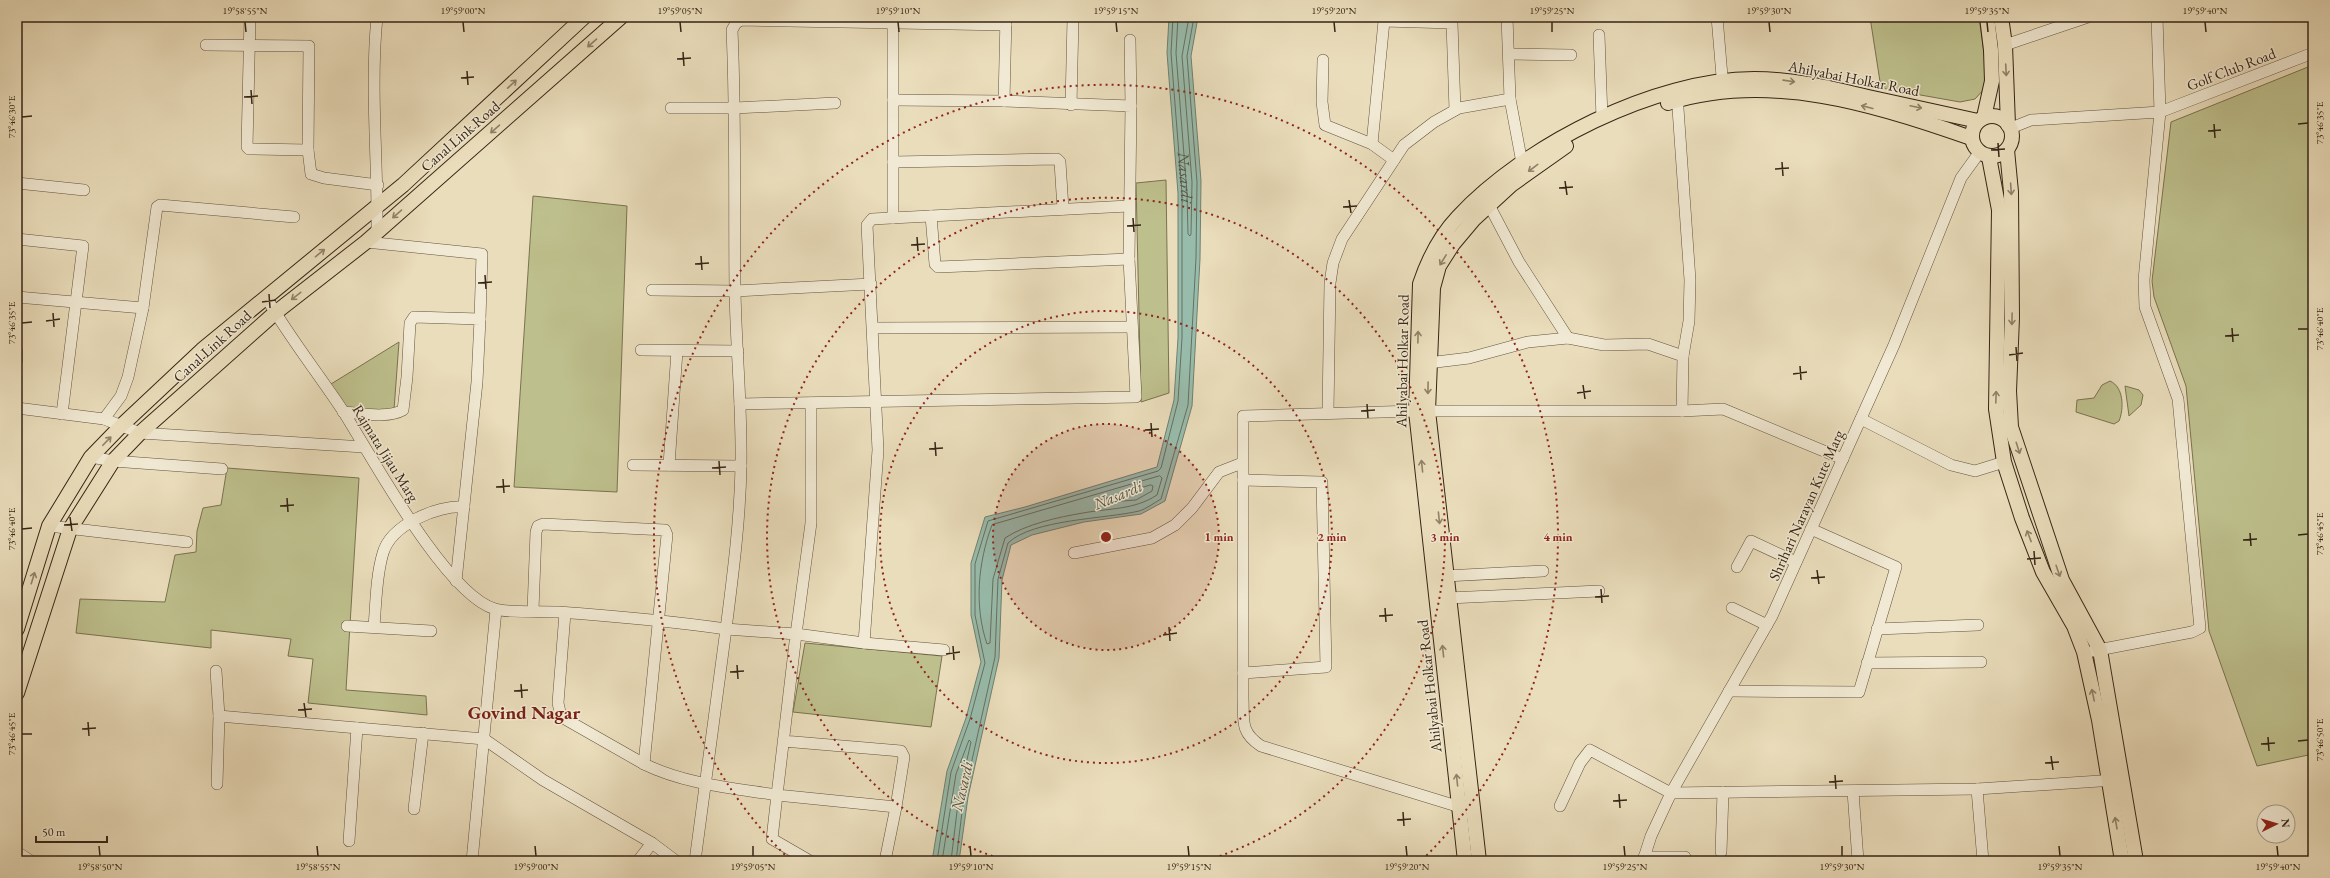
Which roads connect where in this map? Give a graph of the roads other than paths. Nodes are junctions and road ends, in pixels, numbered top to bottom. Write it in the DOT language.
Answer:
graph roads {
  1 [pos="250,17"];
  2 [pos="377,17"];
  3 [pos="584,17"];
  4 [pos="622,17"];
  5 [pos="1507,17"];
  6 [pos="1717,17"];
  7 [pos="1987,17"];
  8 [pos="2001,17"];
  9 [pos="2088,17"];
  10 [pos="2157,17"];
  11 [pos="1073,19"];
  12 [pos="1006,21"];
  13 [pos="893,22"];
  14 [pos="1599,35"];
  15 [pos="1130,40"];
  16 [pos="206,45"];
  17 [pos="250,45"];
  18 [pos="2005,45"];
  19 [pos="2313,53"];
  20 [pos="1508,54"];
  21 [pos="1570,55"];
  22 [pos="1323,60"];
  23 [pos="1722,85"];
  24 [pos="1678,94"];
  25 [pos="893,100"];
  26 [pos="1510,100"];
  27 [pos="1004,101"];
  28 [pos="835,103"];
  29 [pos="1071,105"];
  30 [pos="1131,106"];
  31 [pos="671,108"];
  32 [pos="735,108"];
  33 [pos="1455,110"];
  34 [pos="2160,112"];
  35 [pos="1602,118"];
  36 [pos="1981,119"];
  37 [pos="2010,126"];
  38 [pos="1971,138"];
  39 [pos="1372,144"];
  40 [pos="308,150"];
  41 [pos="2007,150"];
  42 [pos="1984,155"];
  43 [pos="1394,160"];
  44 [pos="893,162"];
  45 [pos="1522,163"];
  46 [pos="17,183"];
  47 [pos="378,185"];
  48 [pos="84,190"];
  49 [pos="1489,205"];
  50 [pos="1129,206"];
  51 [pos="377,207"];
  52 [pos="1063,209"];
  53 [pos="930,216"];
  54 [pos="294,217"];
  55 [pos="893,218"];
  56 [pos="377,232"];
  57 [pos="17,239"];
  58 [pos="366,242"];
  59 [pos="1129,259"];
  60 [pos="871,284"];
  61 [pos="652,290"];
  62 [pos="735,291"];
  63 [pos="17,297"];
  64 [pos="266,297"];
  65 [pos="76,303"];
  66 [pos="142,308"];
  67 [pos="275,313"];
  68 [pos="480,319"];
  69 [pos="1131,327"];
  70 [pos="873,328"];
  71 [pos="1568,338"];
  72 [pos="641,350"];
  73 [pos="677,351"];
  74 [pos="738,351"];
  75 [pos="17,352"];
  76 [pos="1683,356"];
  77 [pos="17,360"];
  78 [pos="1428,363"];
  79 [pos="2003,380"];
  80 [pos="874,402"];
  81 [pos="811,403"];
  82 [pos="740,404"];
  83 [pos="17,408"];
  84 [pos="1422,411"];
  85 [pos="1682,411"];
  86 [pos="343,412"];
  87 [pos="1328,412"];
  88 [pos="62,414"];
  89 [pos="104,419"];
  90 [pos="1861,419"];
  91 [pos="120,426"];
  92 [pos="140,433"];
  93 [pos="364,447"];
  94 [pos="91,458"];
  95 [pos="1842,459"];
  96 [pos="113,461"];
  97 [pos="2004,462"];
  98 [pos="1242,464"];
  99 [pos="670,465"];
  100 [pos="633,466"];
  101 [pos="741,466"];
  102 [pos="222,469"];
  103 [pos="1243,480"];
  104 [pos="464,507"];
  105 [pos="411,521"];
  106 [pos="49,526"];
  107 [pos="70,529"];
  108 [pos="1811,529"];
  109 [pos="187,542"];
  110 [pos="1074,553"];
  111 [pos="1796,562"];
  112 [pos="1737,567"];
  113 [pos="1543,571"];
  114 [pos="1445,576"];
  115 [pos="456,581"];
  116 [pos="1599,591"];
  117 [pos="1448,598"];
  118 [pos="1732,608"];
  119 [pos="496,610"];
  120 [pos="533,610"];
  121 [pos="565,613"];
  122 [pos="657,620"];
  123 [pos="1767,625"];
  124 [pos="1978,625"];
  125 [pos="347,626"];
  126 [pos="374,627"];
  127 [pos="17,628"];
  128 [pos="726,629"];
  129 [pos="1877,629"];
  130 [pos="431,631"];
  131 [pos="796,634"];
  132 [pos="864,643"];
  133 [pos="944,650"];
  134 [pos="2100,650"];
  135 [pos="2084,652"];
  136 [pos="1981,662"];
  137 [pos="1867,663"];
  138 [pos="216,671"];
  139 [pos="1243,673"];
  140 [pos="1729,692"];
  141 [pos="17,693"];
  142 [pos="219,716"];
  143 [pos="358,728"];
  144 [pos="423,733"];
  145 [pos="484,739"];
  146 [pos="783,741"];
  147 [pos="644,764"];
  148 [pos="2115,780"];
  149 [pos="217,784"];
  150 [pos="706,784"];
  151 [pos="1977,789"];
  152 [pos="1853,791"];
  153 [pos="1723,792"];
  154 [pos="1670,793"];
  155 [pos="777,795"];
  156 [pos="1560,806"];
  157 [pos="896,807"];
  158 [pos="1460,807"];
  159 [pos="1474,807"];
  160 [pos="414,809"];
  161 [pos="349,841"];
  162 [pos="652,843"];
  163 [pos="17,852"];
  164 [pos="1721,852"];
  165 [pos="1685,857"];
  166 [pos="1643,859"];
  167 [pos="31,861"];
  168 [pos="472,861"];
  169 [pos="638,861"];
  170 [pos="676,861"];
  171 [pos="695,861"];
  172 [pos="810,861"];
  173 [pos="885,861"];
  174 [pos="1465,861"];
  175 [pos="1479,861"];
  176 [pos="1858,861"];
  177 [pos="1983,861"];
  178 [pos="2122,861"];
  179 [pos="2136,861"];
  1 -- 17 [label="street"];
  2 -- 47 [label="street"];
  51 -- 3 [label="main road, Canal Link Road, one-way"];
  4 -- 56 [label="main road, Canal Link Road, one-way"];
  5 -- 20 [label="street"];
  6 -- 23 [label="street"];
  7 -- 36 [label="main road"];
  8 -- 18 [label="main road"];
  9 -- 18 [label="street"];
  10 -- 34 [label="street"];
  11 -- 29 [label="street"];
  12 -- 13 [label="street"];
  12 -- 27 [label="street"];
  13 -- 25 [label="street"];
  13 -- 32 [label="street"];
  14 -- 35 [label="street"];
  15 -- 30 [label="street"];
  16 -- 17 [label="street"];
  17 -- 40 [label="street"];
  17 -- 40 [label="street"];
  18 -- 37 [label="main road, one-way"];
  19 -- 34 [label="street, Golf Club Road"];
  20 -- 21 [label="street"];
  20 -- 26 [label="street"];
  22 -- 39 [label="street"];
  23 -- 24 [label="main road, Ahilyabai Holkar Road"];
  23 -- 36 [label="main road, Ahilyabai Holkar Road, one-way"];
  38 -- 23 [label="main road, Ahilyabai Holkar Road, one-way"];
  24 -- 35 [label="main road, Ahilyabai Holkar Road"];
  24 -- 49 [label="main road, Ahilyabai Holkar Road, one-way"];
  24 -- 76 [label="street"];
  25 -- 27 [label="street"];
  25 -- 44 [label="street"];
  26 -- 33 [label="street"];
  26 -- 45 [label="street"];
  27 -- 29 [label="street"];
  28 -- 32 [label="street"];
  29 -- 30 [label="street"];
  30 -- 50 [label="street"];
  31 -- 32 [label="street"];
  32 -- 62 [label="street"];
  33 -- 39 [label="street"];
  33 -- 43 [label="street"];
  34 -- 37 [label="street"];
  34 -- 134 [label="street"];
  35 -- 45 [label="main road, Ahilyabai Holkar Road"];
  36 -- 37 [label="main road"];
  36 -- 38 [label="main road"];
  37 -- 41 [label="main road"];
  38 -- 42 [label="main road"];
  39 -- 43 [label="street"];
  40 -- 47 [label="street"];
  41 -- 42 [label="main road"];
  41 -- 79 [label="main road, one-way"];
  42 -- 79 [label="main road"];
  42 -- 90 [label="street, Shrihari Narayan Kute Marg"];
  43 -- 87 [label="street"];
  44 -- 52 [label="street"];
  44 -- 55 [label="street"];
  84 -- 45 [label="main road, Ahilyabai Holkar Road, one-way"];
  46 -- 48 [label="street"];
  47 -- 51 [label="street"];
  49 -- 71 [label="street"];
  49 -- 78 [label="main road, Ahilyabai Holkar Road, one-way"];
  50 -- 52 [label="street"];
  50 -- 59 [label="street"];
  51 -- 56 [label="street"];
  64 -- 51 [label="main road, Canal Link Road, one-way"];
  52 -- 53 [label="street"];
  53 -- 55 [label="street"];
  53 -- 59 [label="street"];
  54 -- 66 [label="street"];
  55 -- 60 [label="street"];
  56 -- 58 [label="main road, Canal Link Road"];
  57 -- 65 [label="street"];
  58 -- 67 [label="main road, Canal Link Road, one-way"];
  58 -- 68 [label="street"];
  59 -- 69 [label="street"];
  60 -- 62 [label="street"];
  60 -- 70 [label="street"];
  61 -- 62 [label="street"];
  62 -- 74 [label="street"];
  63 -- 65 [label="street"];
  64 -- 67 [label="street, Rajmata Jijau Marg"];
  64 -- 91 [label="main road, Canal Link Road"];
  65 -- 66 [label="street"];
  65 -- 88 [label="street"];
  66 -- 89 [label="street"];
  67 -- 86 [label="street, Rajmata Jijau Marg"];
  67 -- 92 [label="main road, Canal Link Road"];
  68 -- 86 [label="street"];
  68 -- 104 [label="street"];
  69 -- 70 [label="street"];
  69 -- 80 [label="street"];
  70 -- 80 [label="street"];
  71 -- 76 [label="street"];
  71 -- 78 [label="street"];
  72 -- 73 [label="street"];
  73 -- 74 [label="street"];
  73 -- 99 [label="street"];
  74 -- 82 [label="street"];
  75 -- 77 [label="street"];
  76 -- 85 [label="street"];
  78 -- 84 [label="main road, Ahilyabai Holkar Road, one-way"];
  97 -- 79 [label="main road, one-way"];
  79 -- 134 [label="main road, one-way"];
  80 -- 81 [label="street"];
  80 -- 132 [label="street"];
  81 -- 82 [label="street"];
  81 -- 131 [label="street"];
  82 -- 101 [label="street"];
  83 -- 88 [label="street"];
  84 -- 85 [label="street"];
  84 -- 87 [label="street"];
  84 -- 114 [label="main road, Ahilyabai Holkar Road, one-way"];
  158 -- 84 [label="main road, Ahilyabai Holkar Road, one-way"];
  85 -- 95 [label="street"];
  86 -- 93 [label="street, Rajmata Jijau Marg"];
  87 -- 98 [label="street"];
  88 -- 89 [label="street"];
  89 -- 91 [label="street"];
  90 -- 95 [label="street, Shrihari Narayan Kute Marg"];
  90 -- 97 [label="street"];
  91 -- 92 [label="street"];
  94 -- 91 [label="main road, Canal Link Road, one-way"];
  92 -- 93 [label="street"];
  92 -- 96 [label="main road, Canal Link Road"];
  93 -- 105 [label="street, Rajmata Jijau Marg"];
  94 -- 96 [label="street"];
  94 -- 106 [label="main road, Canal Link Road"];
  95 -- 108 [label="street, Shrihari Narayan Kute Marg"];
  96 -- 102 [label="street"];
  96 -- 107 [label="main road, Canal Link Road"];
  135 -- 97 [label="main road, one-way"];
  98 -- 103 [label="street"];
  98 -- 110 [label="street"];
  99 -- 100 [label="street"];
  99 -- 101 [label="street"];
  101 -- 128 [label="street"];
  103 -- 139 [label="street"];
  103 -- 139 [label="street"];
  104 -- 105 [label="street"];
  104 -- 115 [label="street"];
  105 -- 115 [label="street, Rajmata Jijau Marg"];
  105 -- 126 [label="street"];
  106 -- 107 [label="street"];
  127 -- 106 [label="main road, Canal Link Road, one-way"];
  107 -- 109 [label="street"];
  107 -- 141 [label="main road, Canal Link Road"];
  108 -- 111 [label="street, Shrihari Narayan Kute Marg"];
  108 -- 129 [label="street"];
  111 -- 112 [label="street"];
  111 -- 123 [label="street, Shrihari Narayan Kute Marg"];
  113 -- 114 [label="street"];
  114 -- 117 [label="main road, Ahilyabai Holkar Road"];
  115 -- 119 [label="street, Rajmata Jijau Marg"];
  116 -- 117 [label="street"];
  117 -- 159 [label="main road, Ahilyabai Holkar Road"];
  118 -- 123 [label="street"];
  119 -- 120 [label="street"];
  119 -- 145 [label="street"];
  120 -- 121 [label="street"];
  120 -- 122 [label="street"];
  121 -- 122 [label="street"];
  121 -- 147 [label="street"];
  122 -- 128 [label="street"];
  122 -- 147 [label="street"];
  123 -- 140 [label="street, Shrihari Narayan Kute Marg"];
  124 -- 129 [label="street"];
  125 -- 126 [label="street"];
  126 -- 130 [label="street"];
  128 -- 131 [label="street"];
  128 -- 150 [label="street"];
  129 -- 137 [label="street"];
  131 -- 132 [label="street"];
  131 -- 146 [label="street"];
  132 -- 133 [label="street"];
  134 -- 135 [label="street"];
  134 -- 148 [label="main road"];
  148 -- 135 [label="main road, one-way"];
  136 -- 137 [label="street"];
  137 -- 140 [label="street"];
  138 -- 142 [label="street"];
  139 -- 158 [label="street"];
  140 -- 154 [label="street, Shrihari Narayan Kute Marg"];
  142 -- 143 [label="street"];
  142 -- 149 [label="street"];
  143 -- 144 [label="street"];
  143 -- 161 [label="street"];
  144 -- 145 [label="street"];
  144 -- 160 [label="street"];
  145 -- 162 [label="street"];
  145 -- 168 [label="street"];
  146 -- 155 [label="street"];
  146 -- 157 [label="street"];
  147 -- 150 [label="street"];
  148 -- 151 [label="street"];
  178 -- 148 [label="main road, one-way"];
  148 -- 179 [label="main road"];
  150 -- 155 [label="street"];
  150 -- 171 [label="street"];
  151 -- 152 [label="street"];
  151 -- 177 [label="street"];
  152 -- 153 [label="street"];
  152 -- 176 [label="street"];
  153 -- 154 [label="street"];
  153 -- 164 [label="street"];
  154 -- 156 [label="street"];
  154 -- 166 [label="street, Shrihari Narayan Kute Marg"];
  155 -- 157 [label="street"];
  155 -- 172 [label="street"];
  157 -- 173 [label="street"];
  158 -- 159 [label="street"];
  158 -- 174 [label="main road, Ahilyabai Holkar Road"];
  159 -- 175 [label="main road, Ahilyabai Holkar Road"];
  162 -- 169 [label="street"];
  162 -- 170 [label="street"];
  163 -- 167 [label="street"];
  165 -- 166 [label="street"];
}
